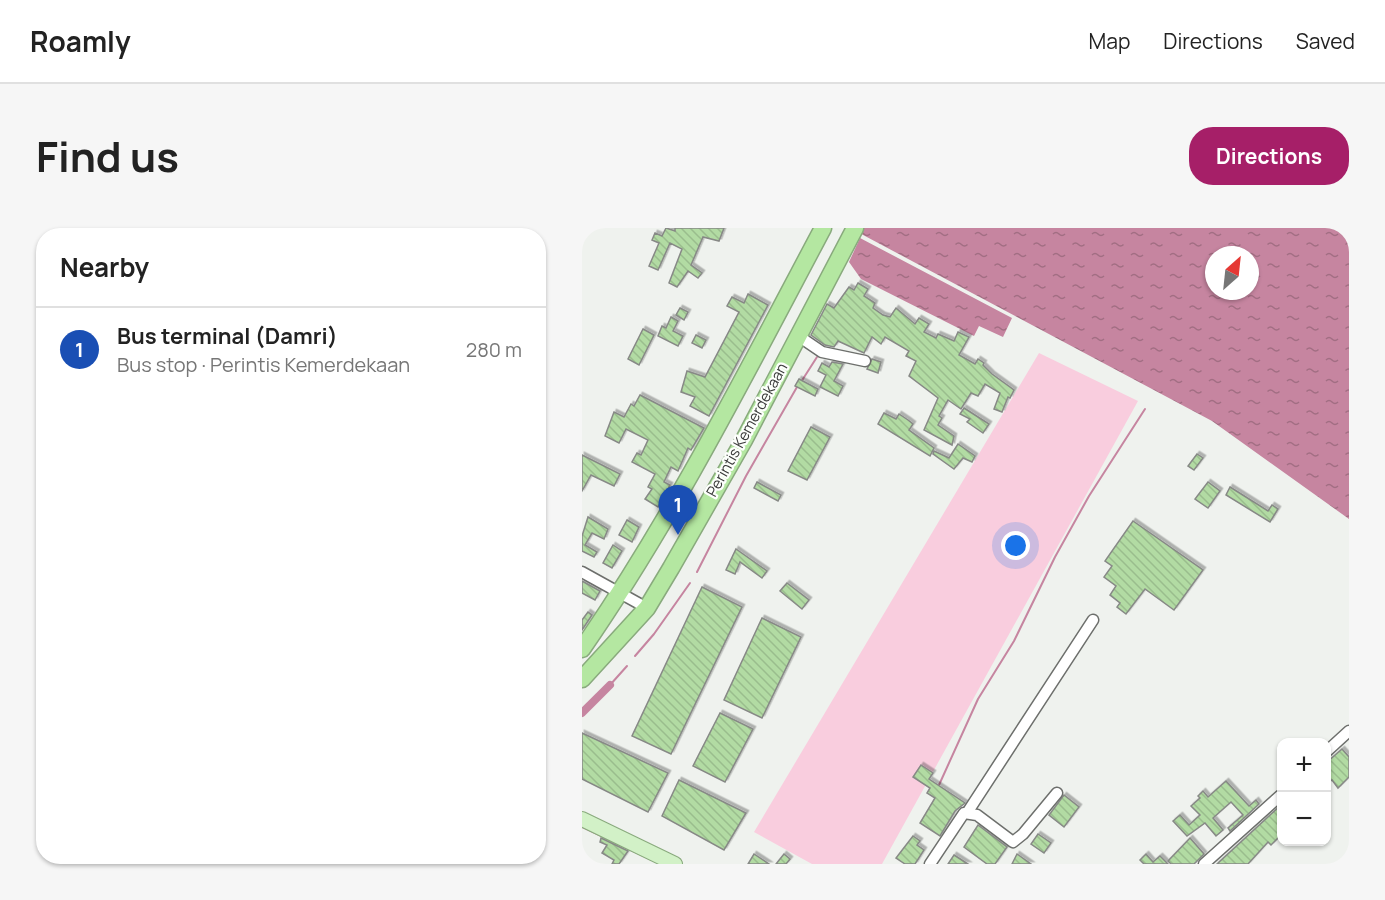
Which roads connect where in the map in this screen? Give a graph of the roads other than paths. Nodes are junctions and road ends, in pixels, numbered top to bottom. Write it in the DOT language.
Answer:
graph roads {
  1 [pos="823,228"];
  2 [pos="855,228"];
  3 [pos="800,330"];
  4 [pos="865,361"];
  5 [pos="582,572"];
  6 [pos="620,594"];
  7 [pos="647,608"];
  8 [pos="1094,620"];
  9 [pos="582,649"];
  10 [pos="582,680"];
  11 [pos="1349,731"];
  12 [pos="1331,747"];
  13 [pos="1057,793"];
  14 [pos="1277,799"];
  15 [pos="967,813"];
  16 [pos="582,819"];
  17 [pos="675,864"];
  18 [pos="930,864"];
  19 [pos="1204,864"];
  1 -- 6 [label="highway"];
  2 -- 3 [label="highway, Perintis Kemerdekaan"];
  3 -- 4 [label="street"];
  3 -- 7 [label="highway, Perintis Kemerdekaan"];
  5 -- 6 [label="street"];
  6 -- 7 [label="street"];
  6 -- 9 [label="highway"];
  7 -- 10 [label="highway, Perintis Kemerdekaan"];
  8 -- 15 [label="street"];
  11 -- 12 [label="street"];
  13 -- 15 [label="street"];
  14 -- 19 [label="street"];
  15 -- 18 [label="street"];
  16 -- 17 [label="main road"];
}
